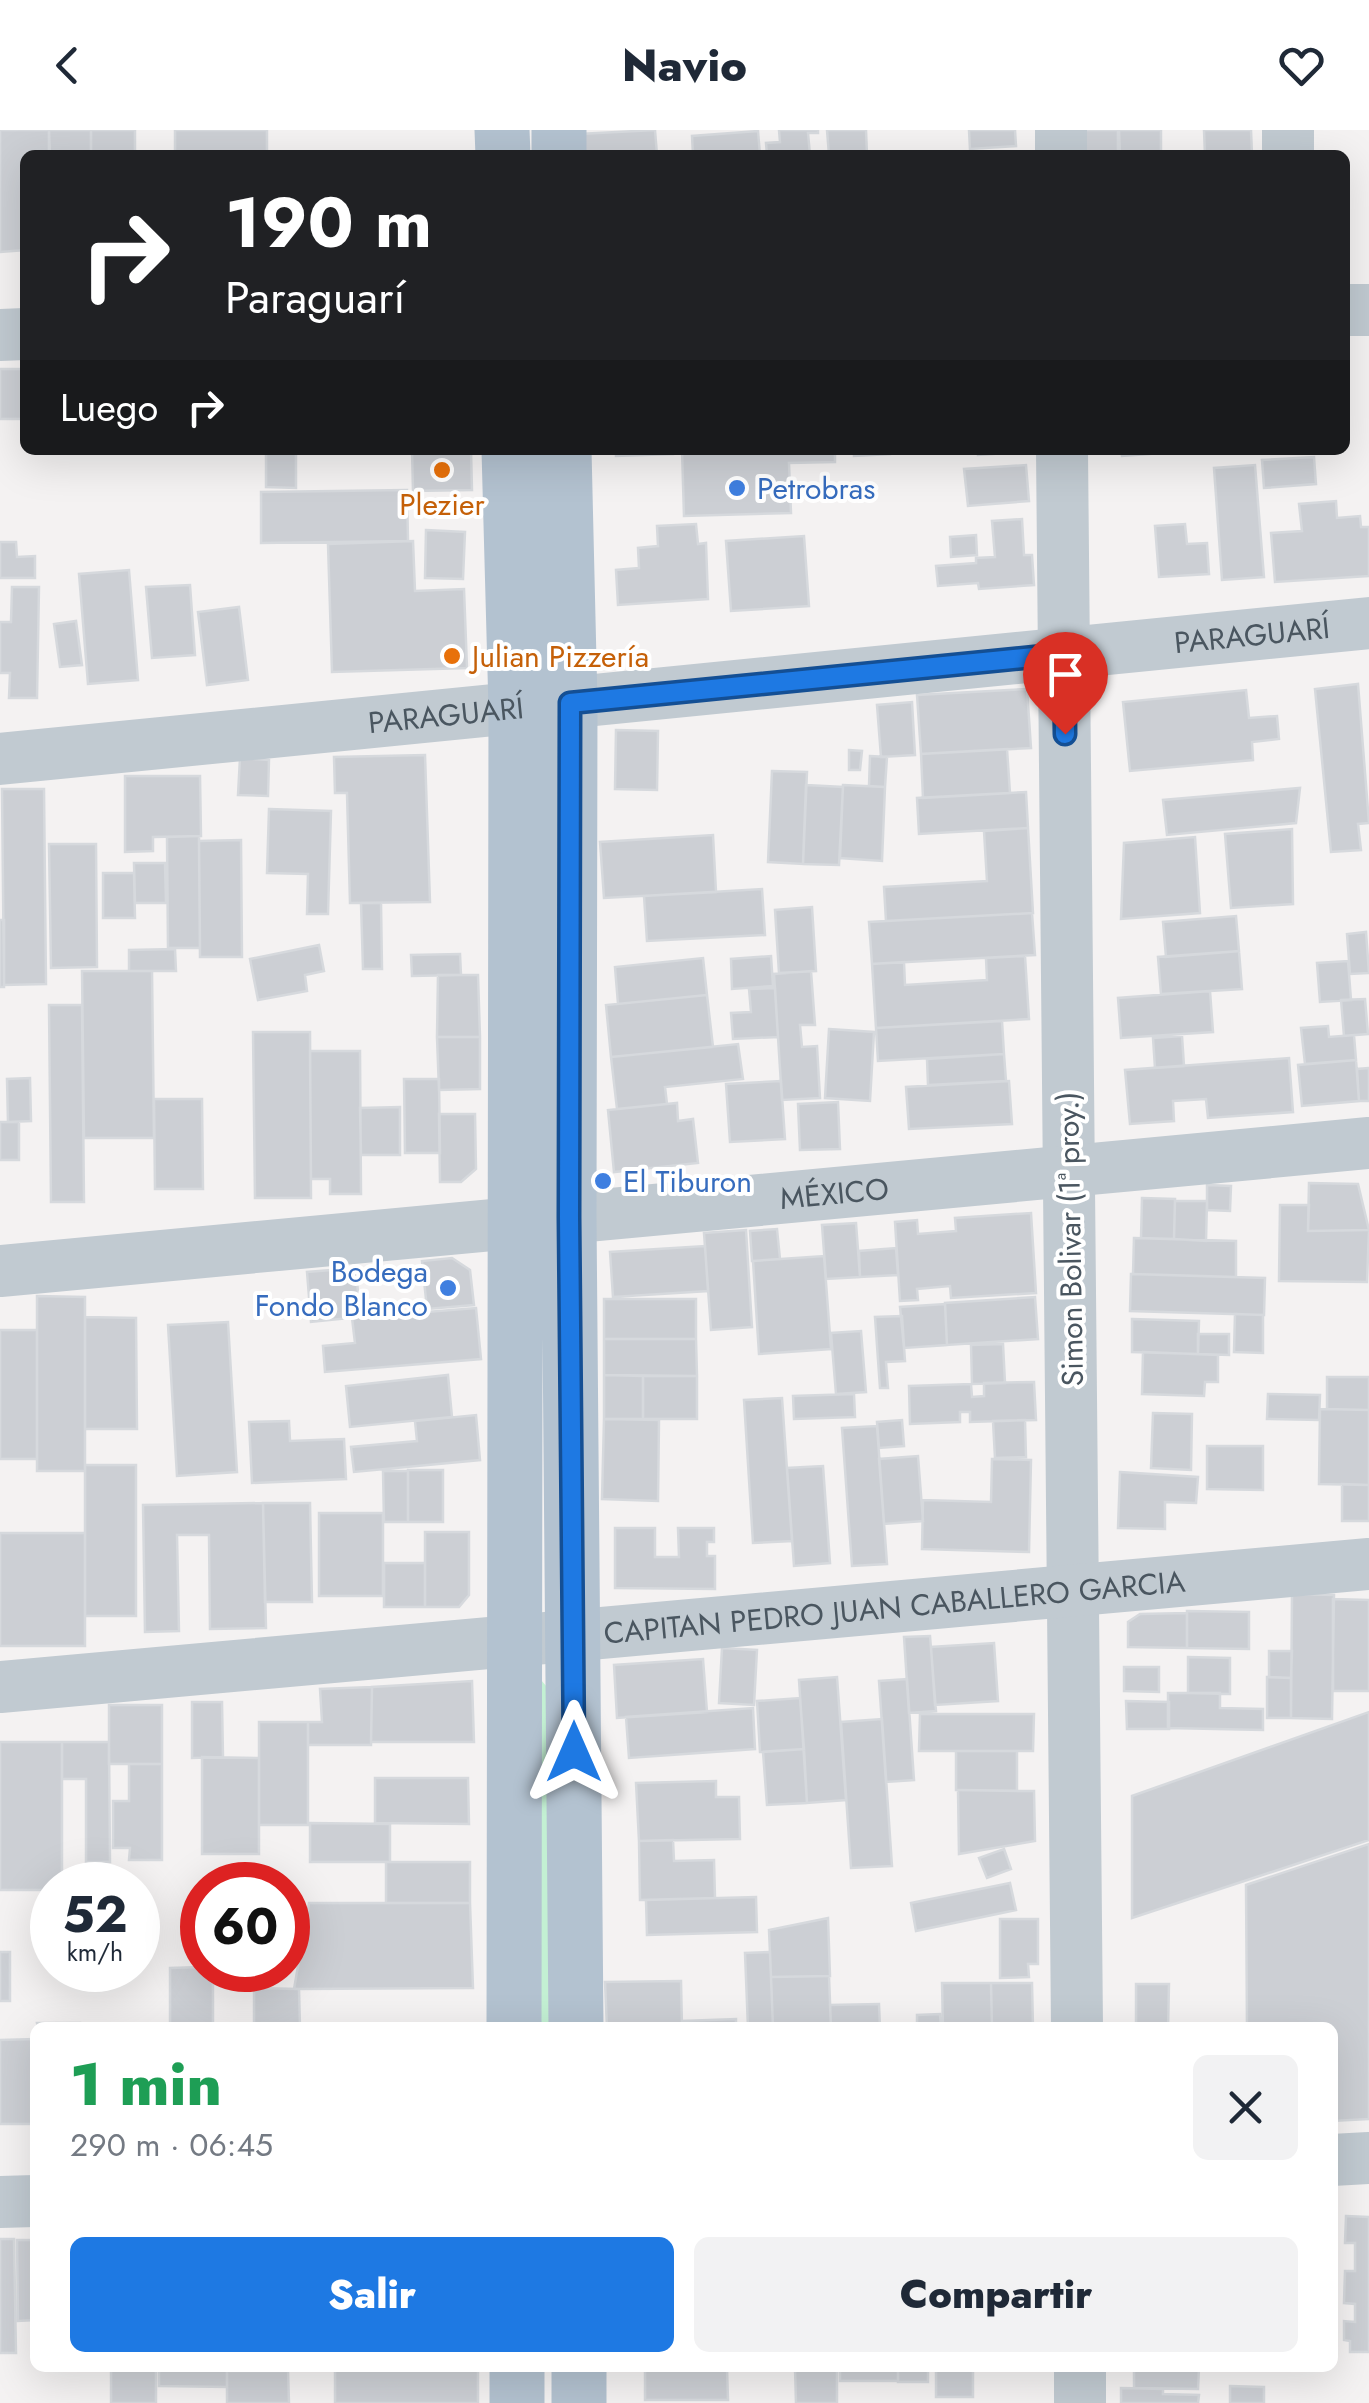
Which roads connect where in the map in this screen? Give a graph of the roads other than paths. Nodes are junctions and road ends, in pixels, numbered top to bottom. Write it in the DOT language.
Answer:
graph roads {
  1 [pos="509,455"];
  2 [pos="564,455"];
  3 [pos="1062,455"];
  4 [pos="1369,623"];
  5 [pos="1064,654"];
  6 [pos="570,703"];
  7 [pos="516,708"];
  8 [pos="0,759"];
  9 [pos="1369,1144"];
  10 [pos="1069,1171"];
  11 [pos="569,1217"];
  12 [pos="515,1222"];
  13 [pos="0,1271"];
  14 [pos="1369,1564"];
  15 [pos="1073,1590"];
  16 [pos="574,1635"];
  17 [pos="514,1640"];
  18 [pos="0,1687"];
  19 [pos="514,2022"];
  20 [pos="576,2022"];
  21 [pos="1077,2022"];
  22 [pos="1369,2158"];
  23 [pos="1338,2160"];
  24 [pos="30,2201"];
  25 [pos="0,2202"];
  26 [pos="516,2372"];
  27 [pos="579,2372"];
  28 [pos="1080,2372"];
  29 [pos="517,2403"];
  30 [pos="579,2403"];
  31 [pos="1080,2403"];
  1 -- 7 [label="main road"];
  2 -- 6 [label="main road"];
  3 -- 5 [label="street, Simon Bolivar (1ª proy.)"];
  4 -- 5 [label="street, PARAGUARÍ"];
  5 -- 6 [label="street, PARAGUARÍ"];
  5 -- 10 [label="street, Simon Bolivar (1ª proy.)"];
  6 -- 7 [label="street, PARAGUARÍ"];
  6 -- 11 [label="main road"];
  7 -- 8 [label="street, PARAGUARÍ"];
  7 -- 12 [label="main road"];
  9 -- 10 [label="street, MÉXICO"];
  10 -- 11 [label="street, MÉXICO"];
  10 -- 15 [label="street, Simon Bolivar (1ª proy.)"];
  11 -- 12 [label="street, MÉXICO"];
  11 -- 16 [label="main road"];
  12 -- 13 [label="street, MÉXICO"];
  12 -- 17 [label="main road"];
  14 -- 15 [label="street, CAPITAN PEDRO JUAN CABALLERO GARCIA"];
  15 -- 16 [label="street, CAPITAN PEDRO JUAN CABALLERO GARCIA"];
  15 -- 21 [label="street, Simon Bolivar (1ª proy.)"];
  16 -- 17 [label="street, CAPITAN PEDRO JUAN CABALLERO GARCIA"];
  16 -- 20 [label="main road"];
  17 -- 18 [label="street, CAPITAN PEDRO JUAN CABALLERO GARCIA"];
  17 -- 19 [label="main road"];
  22 -- 23 [label="street"];
  24 -- 25 [label="street"];
  26 -- 29 [label="main road"];
  27 -- 30 [label="main road"];
  28 -- 31 [label="street"];
}
